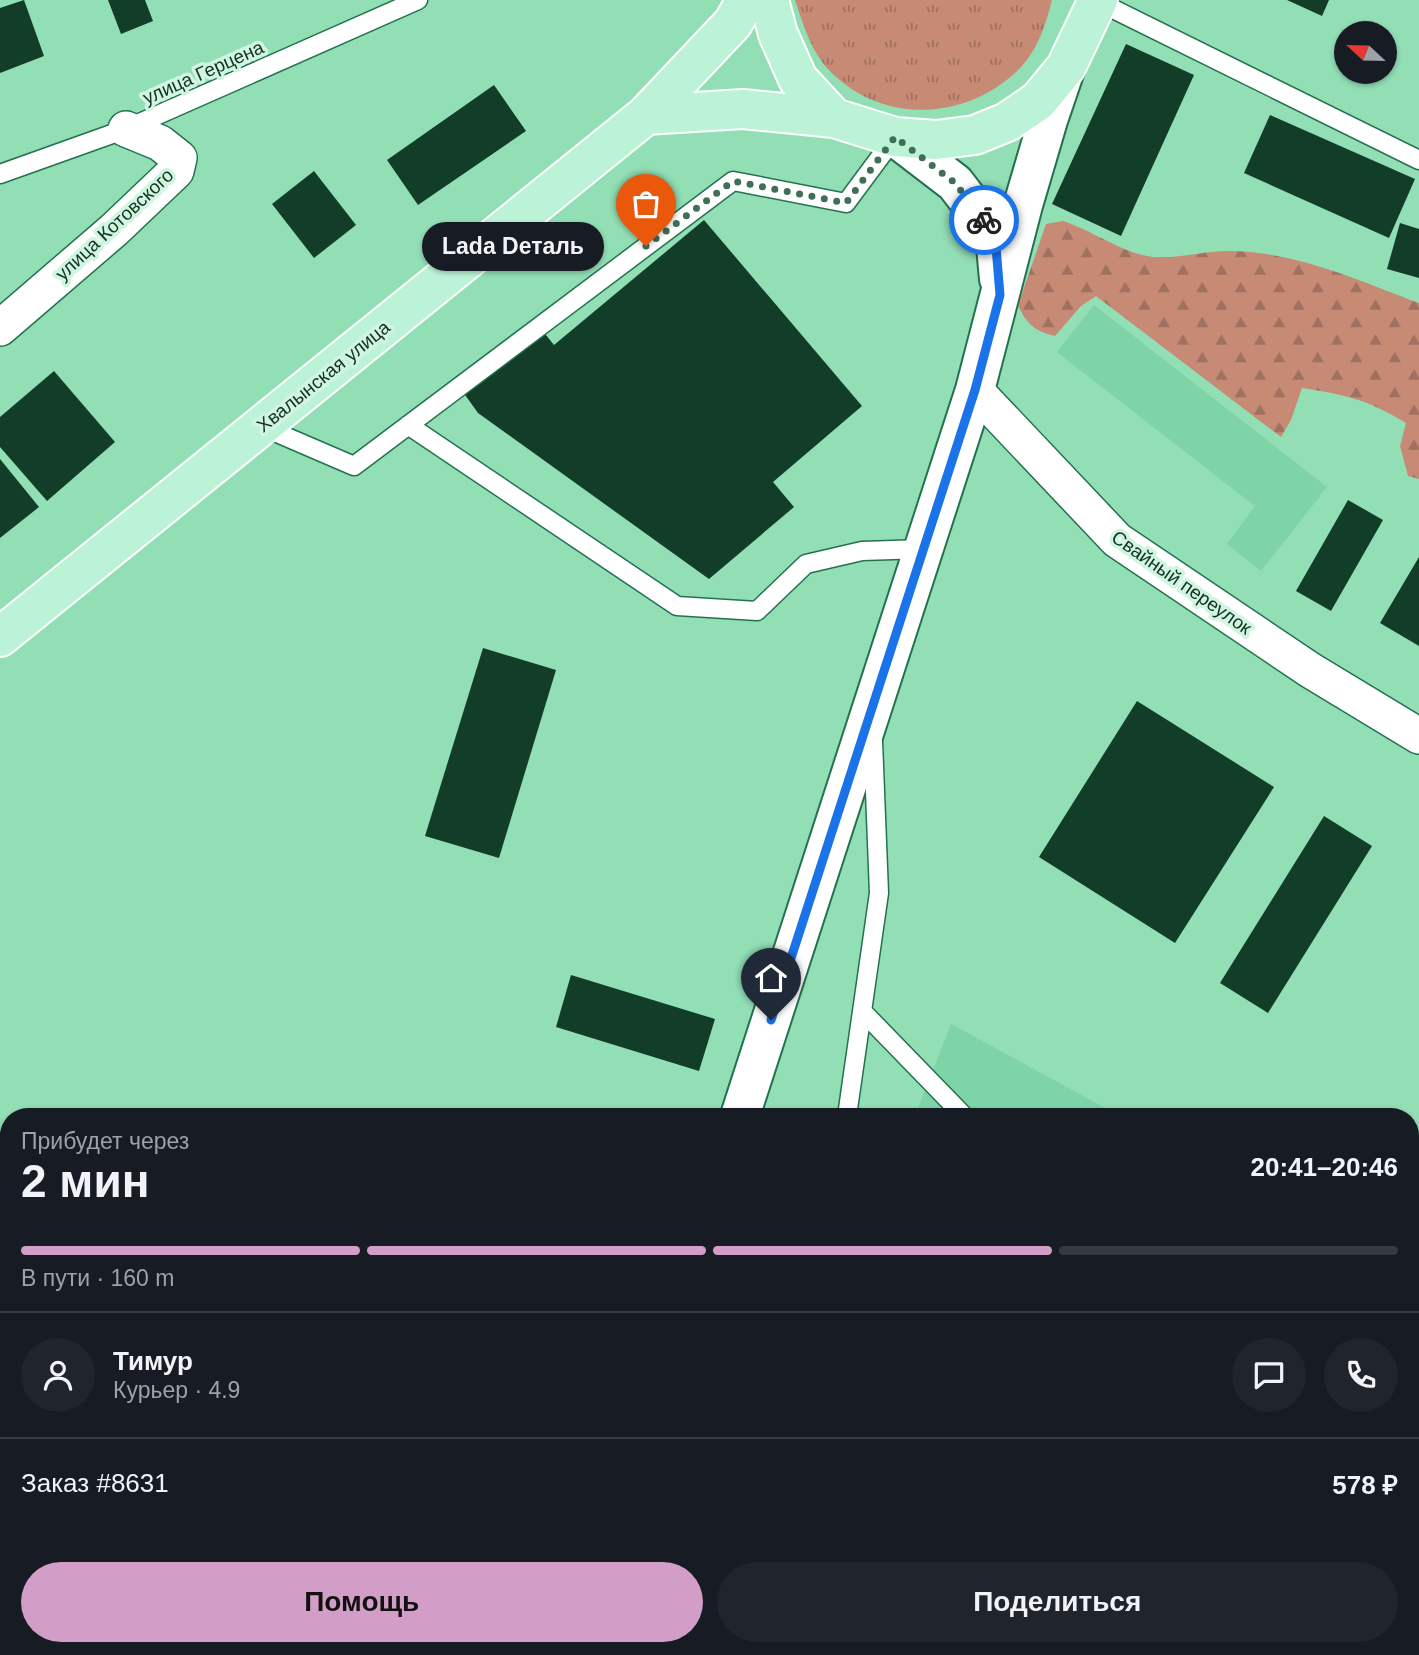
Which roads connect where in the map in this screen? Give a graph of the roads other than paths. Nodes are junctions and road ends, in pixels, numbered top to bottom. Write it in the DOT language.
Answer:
graph roads {
  1 [pos="418,0"];
  2 [pos="746,0"];
  3 [pos="769,0"];
  4 [pos="1084,21"];
  5 [pos="646,115"];
  6 [pos="834,118"];
  7 [pos="126,129"];
  8 [pos="895,137"];
  9 [pos="1419,160"];
  10 [pos="0,174"];
  11 [pos="1000,295"];
  12 [pos="0,328"];
  13 [pos="975,390"];
  14 [pos="408,425"];
  15 [pos="261,426"];
  16 [pos="924,549"];
  17 [pos="0,637"];
  18 [pos="872,708"];
  19 [pos="1419,736"];
  20 [pos="862,1011"];
  21 [pos="743,1108"];
  22 [pos="848,1108"];
  23 [pos="956,1108"];
  1 -- 7 [label="lane, улица Герцена"];
  2 -- 5 [label="main road, Хвалынская улица"];
  3 -- 6 [label="main road"];
  4 -- 8 [label="main road"];
  4 -- 9 [label="lane"];
  4 -- 11 [label="street"];
  5 -- 6 [label="main road"];
  5 -- 15 [label="main road, Хвалынская улица"];
  6 -- 8 [label="main road"];
  7 -- 10 [label="lane, улица Герцена"];
  7 -- 12 [label="street, улица Котовского"];
  8 -- 11 [label="street"];
  8 -- 14 [label="lane"];
  11 -- 13 [label="street"];
  13 -- 16 [label="street"];
  13 -- 19 [label="street, Свайный переулок"];
  14 -- 15 [label="lane"];
  14 -- 16 [label="lane"];
  15 -- 17 [label="main road, Хвалынская улица"];
  16 -- 18 [label="street"];
  18 -- 20 [label="lane"];
  18 -- 21 [label="street"];
  20 -- 22 [label="lane"];
  20 -- 23 [label="lane"];
}
